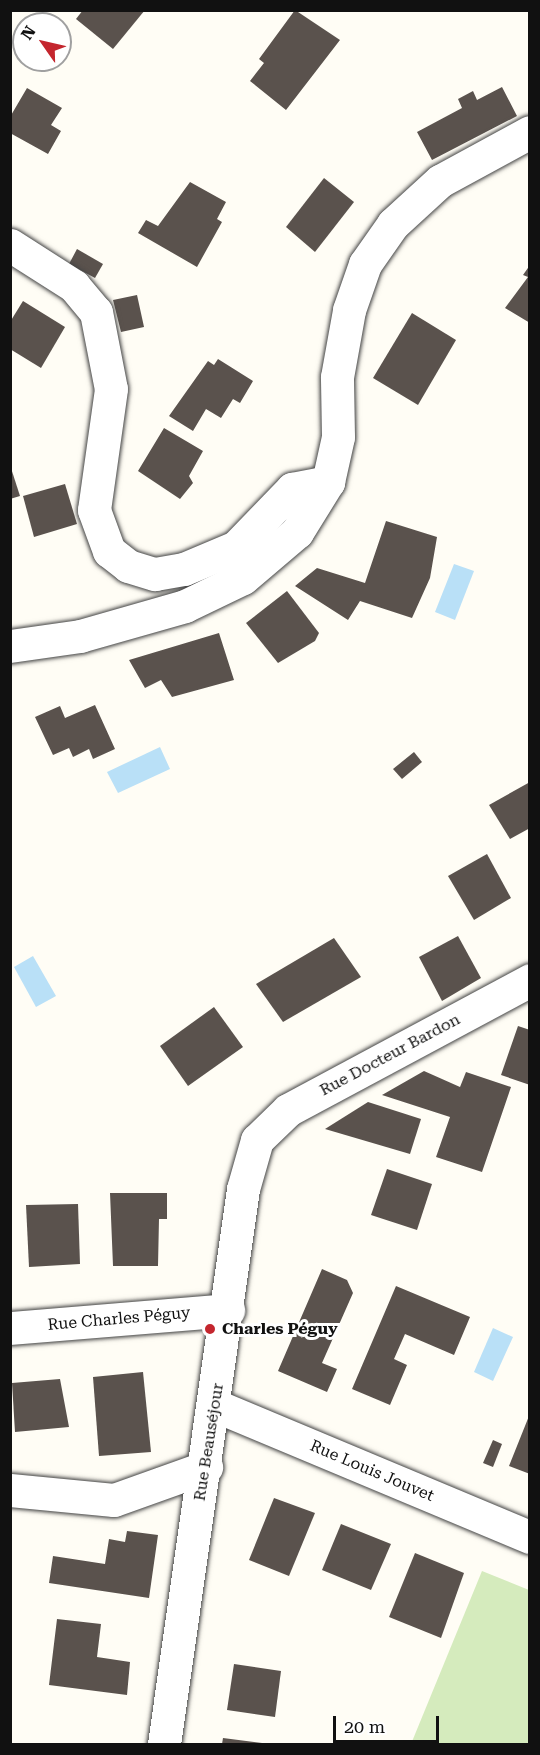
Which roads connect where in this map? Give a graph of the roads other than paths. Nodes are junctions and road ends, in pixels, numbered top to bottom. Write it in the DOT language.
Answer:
graph roads {
  1 [pos="530,132"];
  2 [pos="10,245"];
  3 [pos="328,482"];
  4 [pos="10,646"];
  5 [pos="530,980"];
  6 [pos="257,1140"];
  7 [pos="228,1310"];
  8 [pos="10,1328"];
  9 [pos="214,1405"];
  10 [pos="206,1467"];
  11 [pos="10,1490"];
  12 [pos="530,1537"];
  13 [pos="164,1744"];
  1 -- 3 [label="street"];
  2 -- 3 [label="street"];
  3 -- 4 [label="street"];
  5 -- 6 [label="street, Rue Docteur Bardon"];
  6 -- 7 [label="street, Rue Beauséjour"];
  7 -- 8 [label="street, Rue Charles Péguy"];
  7 -- 9 [label="street, Rue Beauséjour"];
  9 -- 10 [label="street, Rue Beauséjour"];
  9 -- 12 [label="street, Rue Louis Jouvet"];
  10 -- 11 [label="street"];
  10 -- 13 [label="street, Rue Beauséjour"];
}
